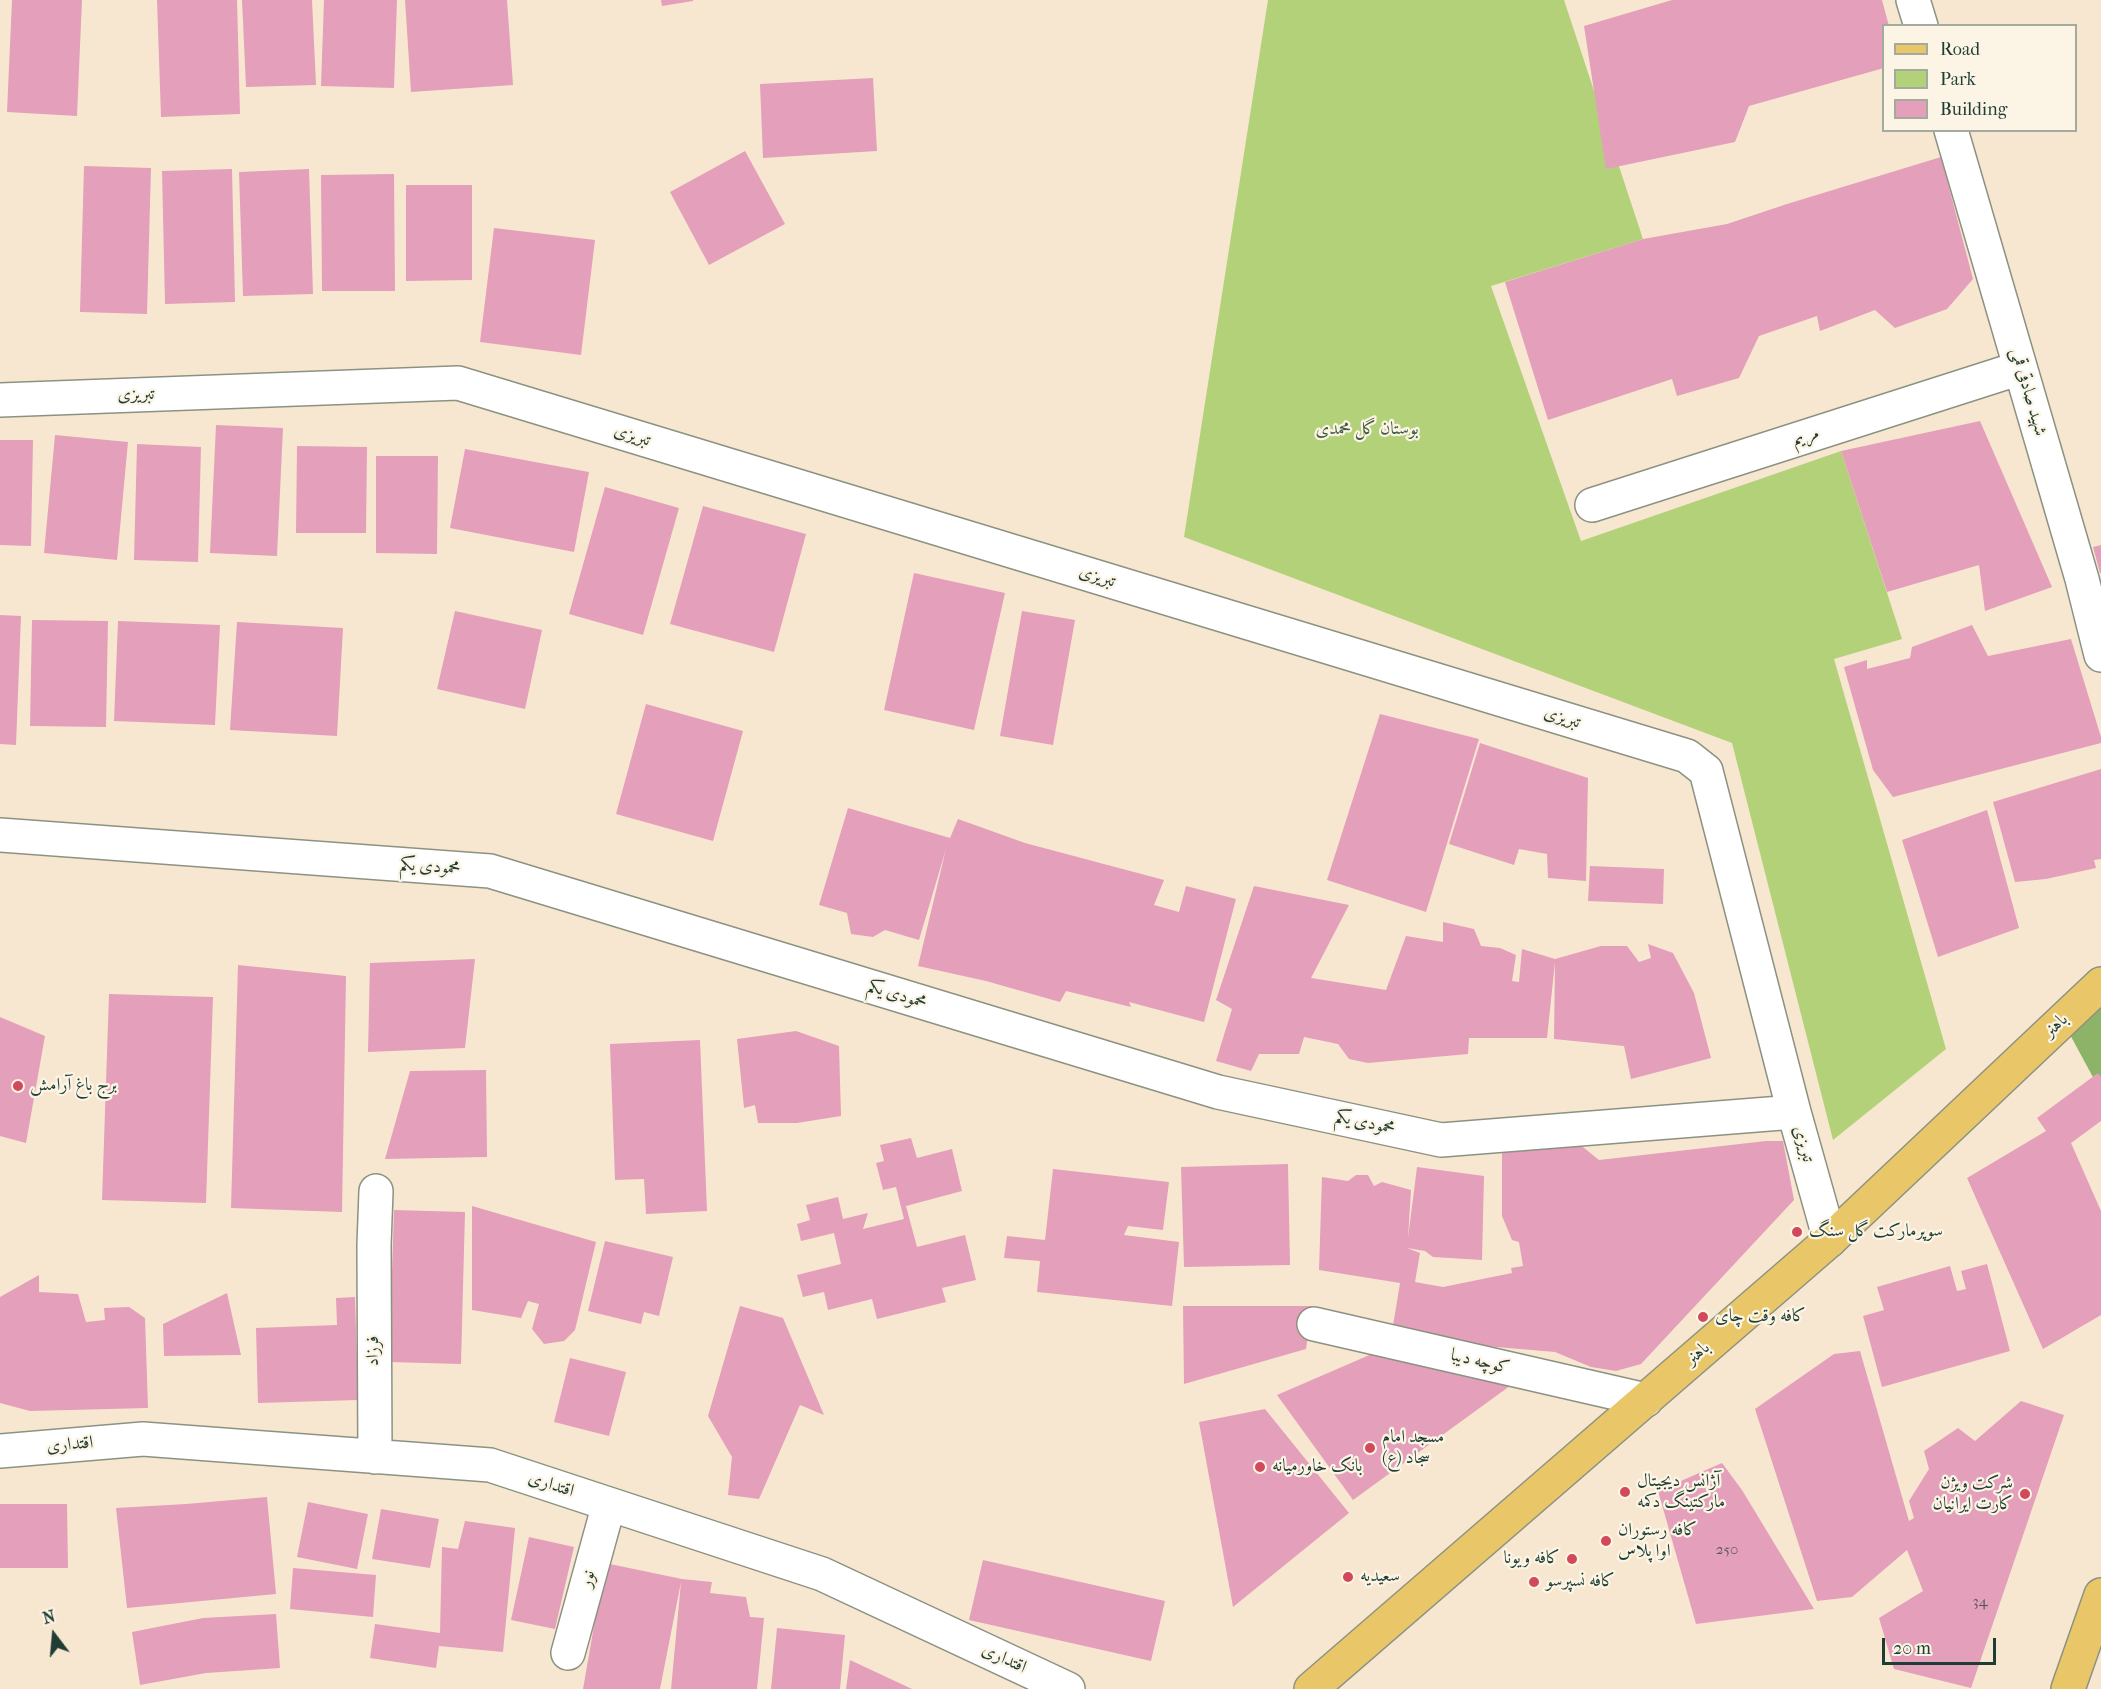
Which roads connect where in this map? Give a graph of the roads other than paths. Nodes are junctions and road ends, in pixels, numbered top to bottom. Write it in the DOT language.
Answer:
graph roads {
  1 [pos="1913,0"];
  2 [pos="1920,24"];
  3 [pos="1952,132"];
  4 [pos="2020,368"];
  5 [pos="0,400"];
  6 [pos="1592,505"];
  7 [pos="2101,655"];
  8 [pos="0,835"];
  9 [pos="2101,984"];
  10 [pos="1794,1112"];
  11 [pos="376,1191"];
  12 [pos="1830,1240"];
  13 [pos="1314,1324"];
  14 [pos="1646,1400"];
  15 [pos="0,1451"];
  16 [pos="375,1457"];
  17 [pos="609,1504"];
  18 [pos="2101,1595"];
  19 [pos="567,1653"];
  20 [pos="1068,1689"];
  21 [pos="1311,1689"];
  22 [pos="2068,1689"];
  1 -- 2 [label="street"];
  3 -- 4 [label="street, شهید صادقی قمی"];
  4 -- 6 [label="street, مریم"];
  4 -- 7 [label="street, شهید صادقی قمی"];
  5 -- 10 [label="street, تبریزی"];
  8 -- 10 [label="street, محمودی یکم"];
  9 -- 12 [label="main road, باهنر"];
  10 -- 12 [label="street, تبریزی"];
  11 -- 16 [label="street, فرزاد"];
  12 -- 14 [label="main road, باهنر"];
  13 -- 14 [label="street, کوچه دیبا"];
  14 -- 21 [label="main road, باهنر"];
  15 -- 16 [label="street, اقتداری"];
  16 -- 17 [label="street, اقتداری"];
  17 -- 19 [label="street, نور"];
  17 -- 20 [label="street, اقتداری"];
  18 -- 22 [label="main road"];
}
